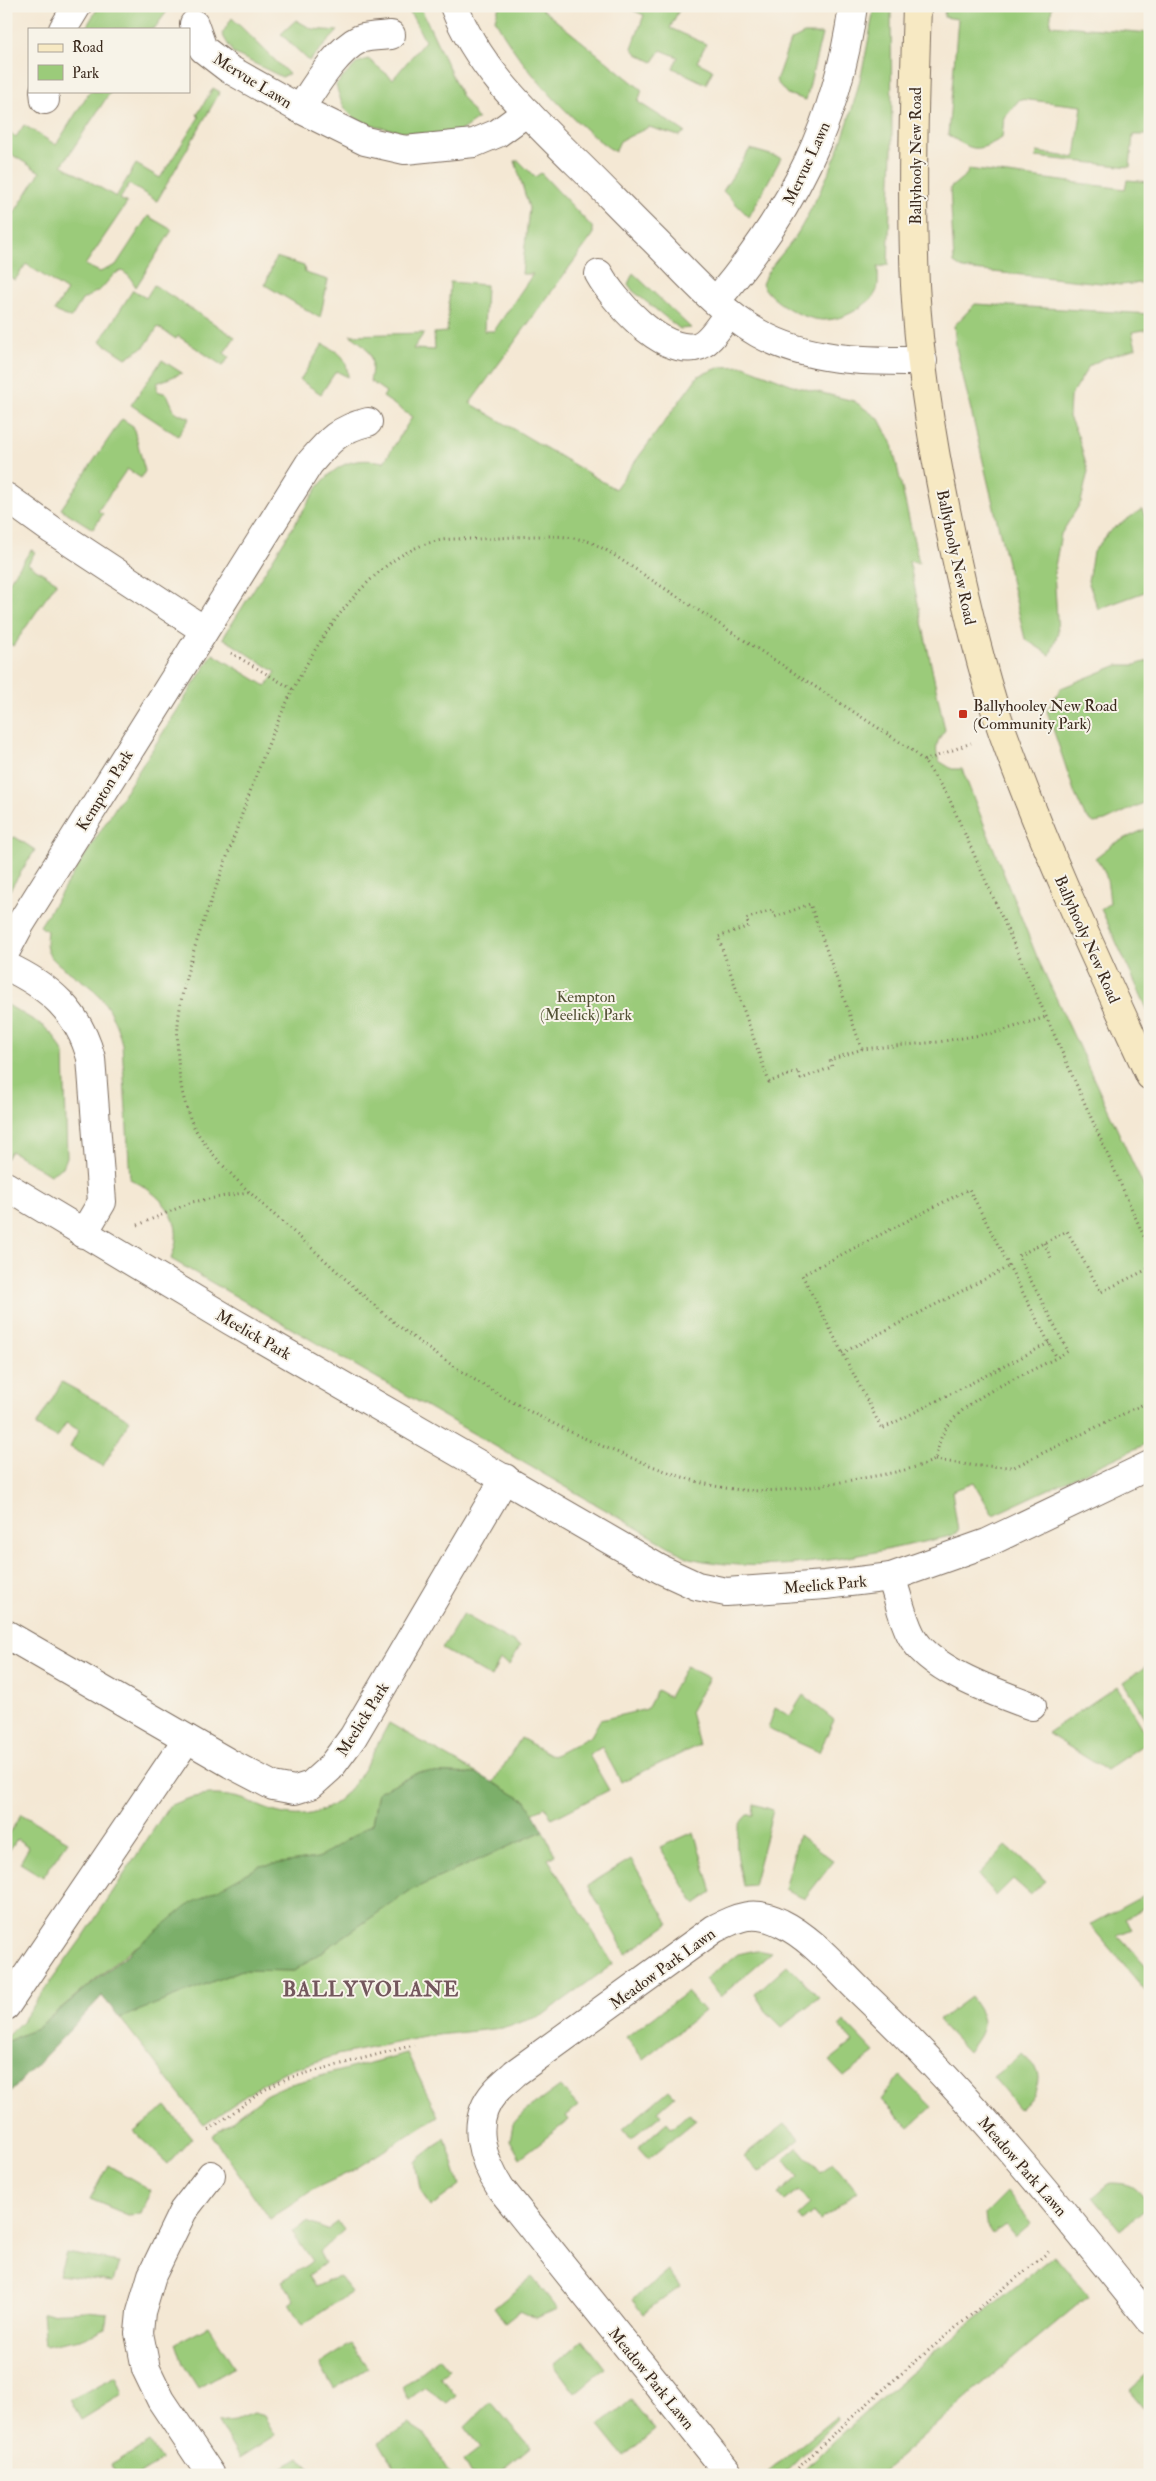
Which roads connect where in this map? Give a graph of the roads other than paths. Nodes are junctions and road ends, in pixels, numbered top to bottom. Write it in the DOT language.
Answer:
graph roads {
  1 [pos="77,6"];
  2 [pos="454,6"];
  3 [pos="853,6"];
  4 [pos="917,6"];
  5 [pos="194,24"];
  6 [pos="63,28"];
  7 [pos="391,35"];
  8 [pos="300,109"];
  9 [pos="528,112"];
  10 [pos="598,274"];
  11 [pos="723,307"];
  12 [pos="923,362"];
  13 [pos="368,422"];
  14 [pos="6,497"];
  15 [pos="204,630"];
  16 [pos="6,951"];
  17 [pos="6,966"];
  18 [pos="1150,1076"];
  19 [pos="6,1186"];
  20 [pos="83,1234"];
  21 [pos="1150,1465"];
  22 [pos="505,1478"];
  23 [pos="891,1577"];
  24 [pos="6,1634"];
  25 [pos="1032,1706"];
  26 [pos="187,1739"];
  27 [pos="6,2006"];
  28 [pos="211,2175"];
  29 [pos="1150,2320"];
  30 [pos="211,2475"];
  31 [pos="722,2475"];
  1 -- 6 [label="street"];
  2 -- 9 [label="street"];
  3 -- 11 [label="street, Mervue Lawn"];
  4 -- 12 [label="main road, Ballyhooly New Road"];
  5 -- 8 [label="street, Mervue Lawn"];
  7 -- 8 [label="street, Mervue Lawn"];
  8 -- 9 [label="street, Mervue Lawn"];
  9 -- 11 [label="street"];
  10 -- 11 [label="street, Mervue Lawn"];
  11 -- 12 [label="street"];
  12 -- 18 [label="main road, Ballyhooly New Road"];
  13 -- 15 [label="street, Kempton Park"];
  14 -- 15 [label="street"];
  15 -- 16 [label="street, Kempton Park"];
  17 -- 20 [label="street"];
  19 -- 20 [label="street, Meelick Park"];
  20 -- 22 [label="street, Meelick Park"];
  21 -- 23 [label="street, Meelick Park"];
  22 -- 23 [label="street, Meelick Park"];
  22 -- 26 [label="street, Meelick Park"];
  23 -- 25 [label="street"];
  24 -- 26 [label="street, Meelick Park"];
  26 -- 27 [label="street"];
  28 -- 30 [label="street"];
  29 -- 31 [label="street, Meadow Park Lawn"];
}
